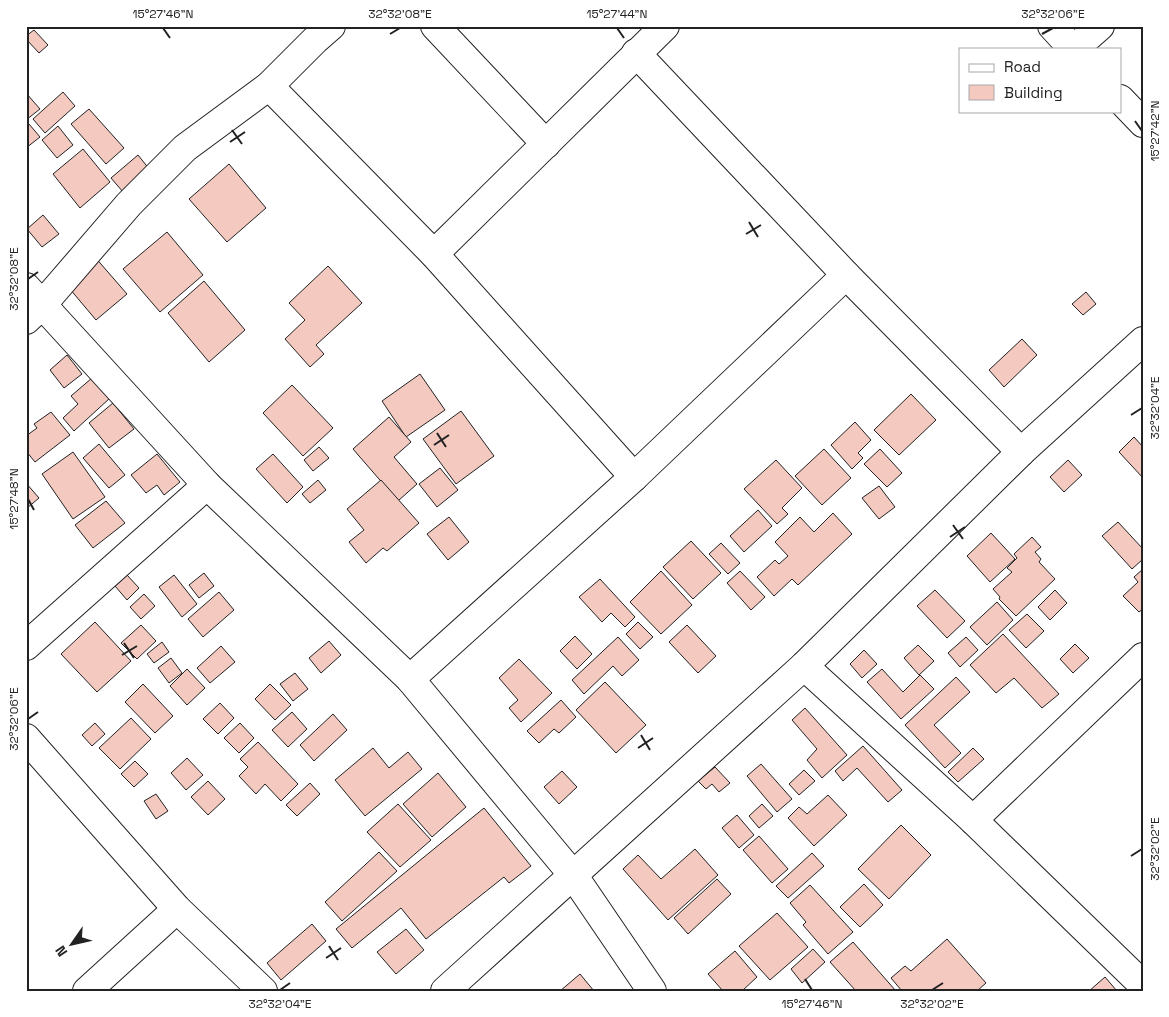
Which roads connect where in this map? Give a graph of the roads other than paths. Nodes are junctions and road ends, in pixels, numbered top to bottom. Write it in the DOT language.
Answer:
graph roads {
  1 [pos="331,26"];
  2 [pos="435,26"];
  3 [pos="665,26"];
  4 [pos="1052,26"];
  5 [pos="1100,26"];
  6 [pos="1073,48"];
  7 [pos="1075,48"];
  8 [pos="636,54"];
  9 [pos="269,86"];
  10 [pos="1122,101"];
  11 [pos="1143,123"];
  12 [pos="546,144"];
  13 [pos="434,254"];
  14 [pos="846,275"];
  15 [pos="32,304"];
  16 [pos="1143,341"];
  17 [pos="1021,452"];
  18 [pos="634,477"];
  19 [pos="207,485"];
  20 [pos="26,646"];
  21 [pos="1143,657"];
  22 [pos="804,666"];
  23 [pos="410,679"];
  24 [pos="26,738"];
  25 [pos="973,820"];
  26 [pos="573,875"];
  27 [pos="177,909"];
  28 [pos="1143,985"];
  29 [pos="87,991"];
  30 [pos="263,991"];
  31 [pos="445,991"];
  32 [pos="652,991"];
  1 -- 9 [label="street"];
  2 -- 12 [label="street"];
  3 -- 8 [label="street"];
  4 -- 6 [label="street"];
  5 -- 7 [label="street"];
  8 -- 12 [label="street"];
  8 -- 14 [label="street"];
  9 -- 13 [label="street"];
  9 -- 15 [label="street"];
  10 -- 11 [label="street"];
  12 -- 13 [label="street"];
  13 -- 18 [label="street"];
  14 -- 17 [label="street"];
  14 -- 18 [label="street"];
  15 -- 19 [label="street"];
  16 -- 17 [label="street"];
  17 -- 22 [label="street"];
  18 -- 23 [label="street"];
  19 -- 20 [label="street"];
  19 -- 23 [label="street"];
  21 -- 25 [label="street"];
  22 -- 25 [label="street"];
  22 -- 26 [label="street"];
  23 -- 26 [label="street"];
  24 -- 27 [label="street"];
  25 -- 28 [label="street"];
  26 -- 31 [label="street"];
  26 -- 32 [label="street"];
  27 -- 29 [label="street"];
  27 -- 30 [label="street"];
}
